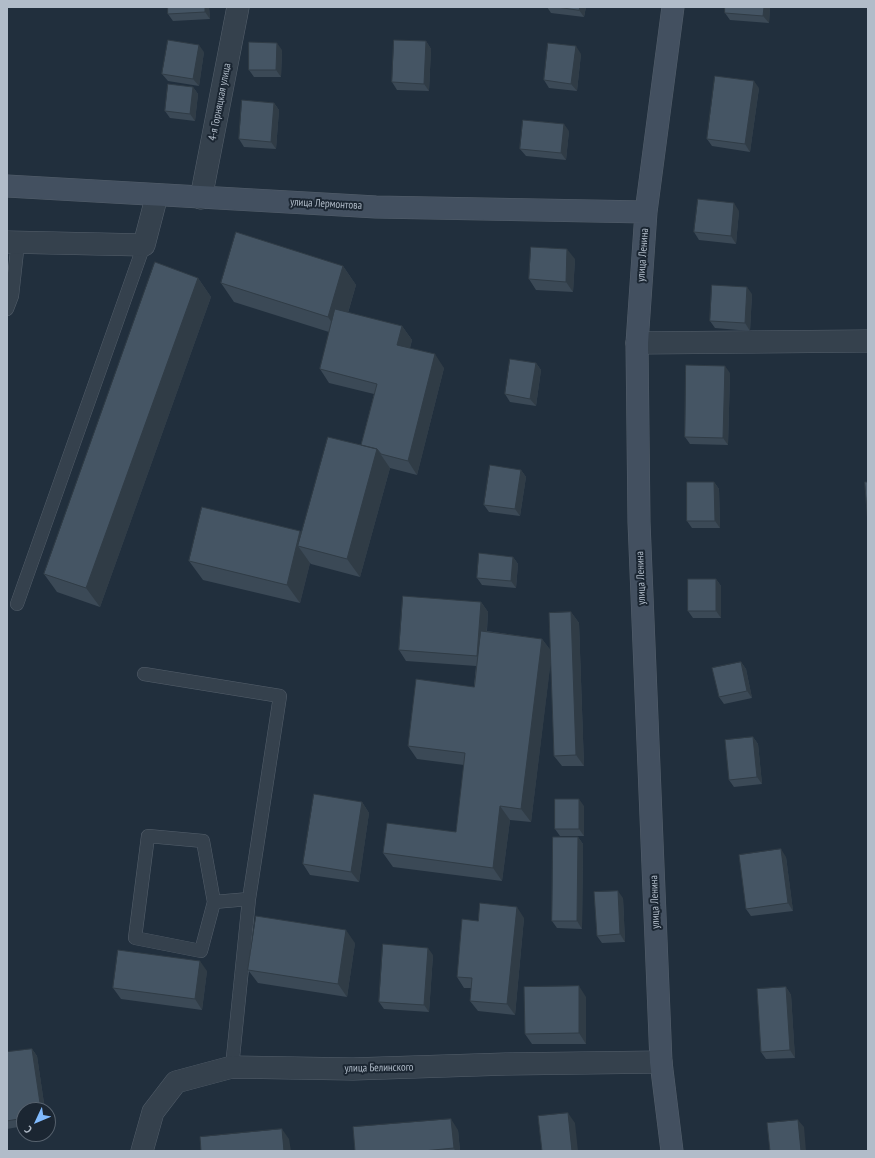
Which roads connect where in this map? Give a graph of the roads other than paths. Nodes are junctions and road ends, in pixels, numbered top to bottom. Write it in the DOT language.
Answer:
graph roads {
  1 [pos="238,7"];
  2 [pos="673,7"];
  3 [pos="7,186"];
  4 [pos="157,195"];
  5 [pos="202,198"];
  6 [pos="646,212"];
  7 [pos="12,242"];
  8 [pos="144,245"];
  9 [pos="7,310"];
  10 [pos="868,341"];
  11 [pos="637,343"];
  12 [pos="17,604"];
  13 [pos="144,674"];
  14 [pos="249,899"];
  15 [pos="214,902"];
  16 [pos="661,1062"];
  17 [pos="232,1067"];
  18 [pos="142,1151"];
  19 [pos="672,1151"];
  1 -- 5 [label="street, 4-я Горняцкая улица"];
  2 -- 6 [label="main road, улица Ленина"];
  3 -- 4 [label="main road, улица Лермонтова"];
  4 -- 5 [label="main road, улица Лермонтова"];
  4 -- 8 [label="street"];
  5 -- 6 [label="main road, улица Лермонтова"];
  6 -- 11 [label="main road, улица Ленина"];
  7 -- 8 [label="street"];
  7 -- 9 [label="lane"];
  8 -- 12 [label="lane"];
  10 -- 11 [label="street"];
  11 -- 16 [label="main road, улица Ленина"];
  13 -- 14 [label="lane"];
  14 -- 15 [label="lane"];
  14 -- 17 [label="lane"];
  15 -- 15 [label="lane"];
  16 -- 17 [label="street, улица Белинского"];
  16 -- 19 [label="main road, улица Ленина"];
  17 -- 18 [label="street, улица Белинского"];
}
